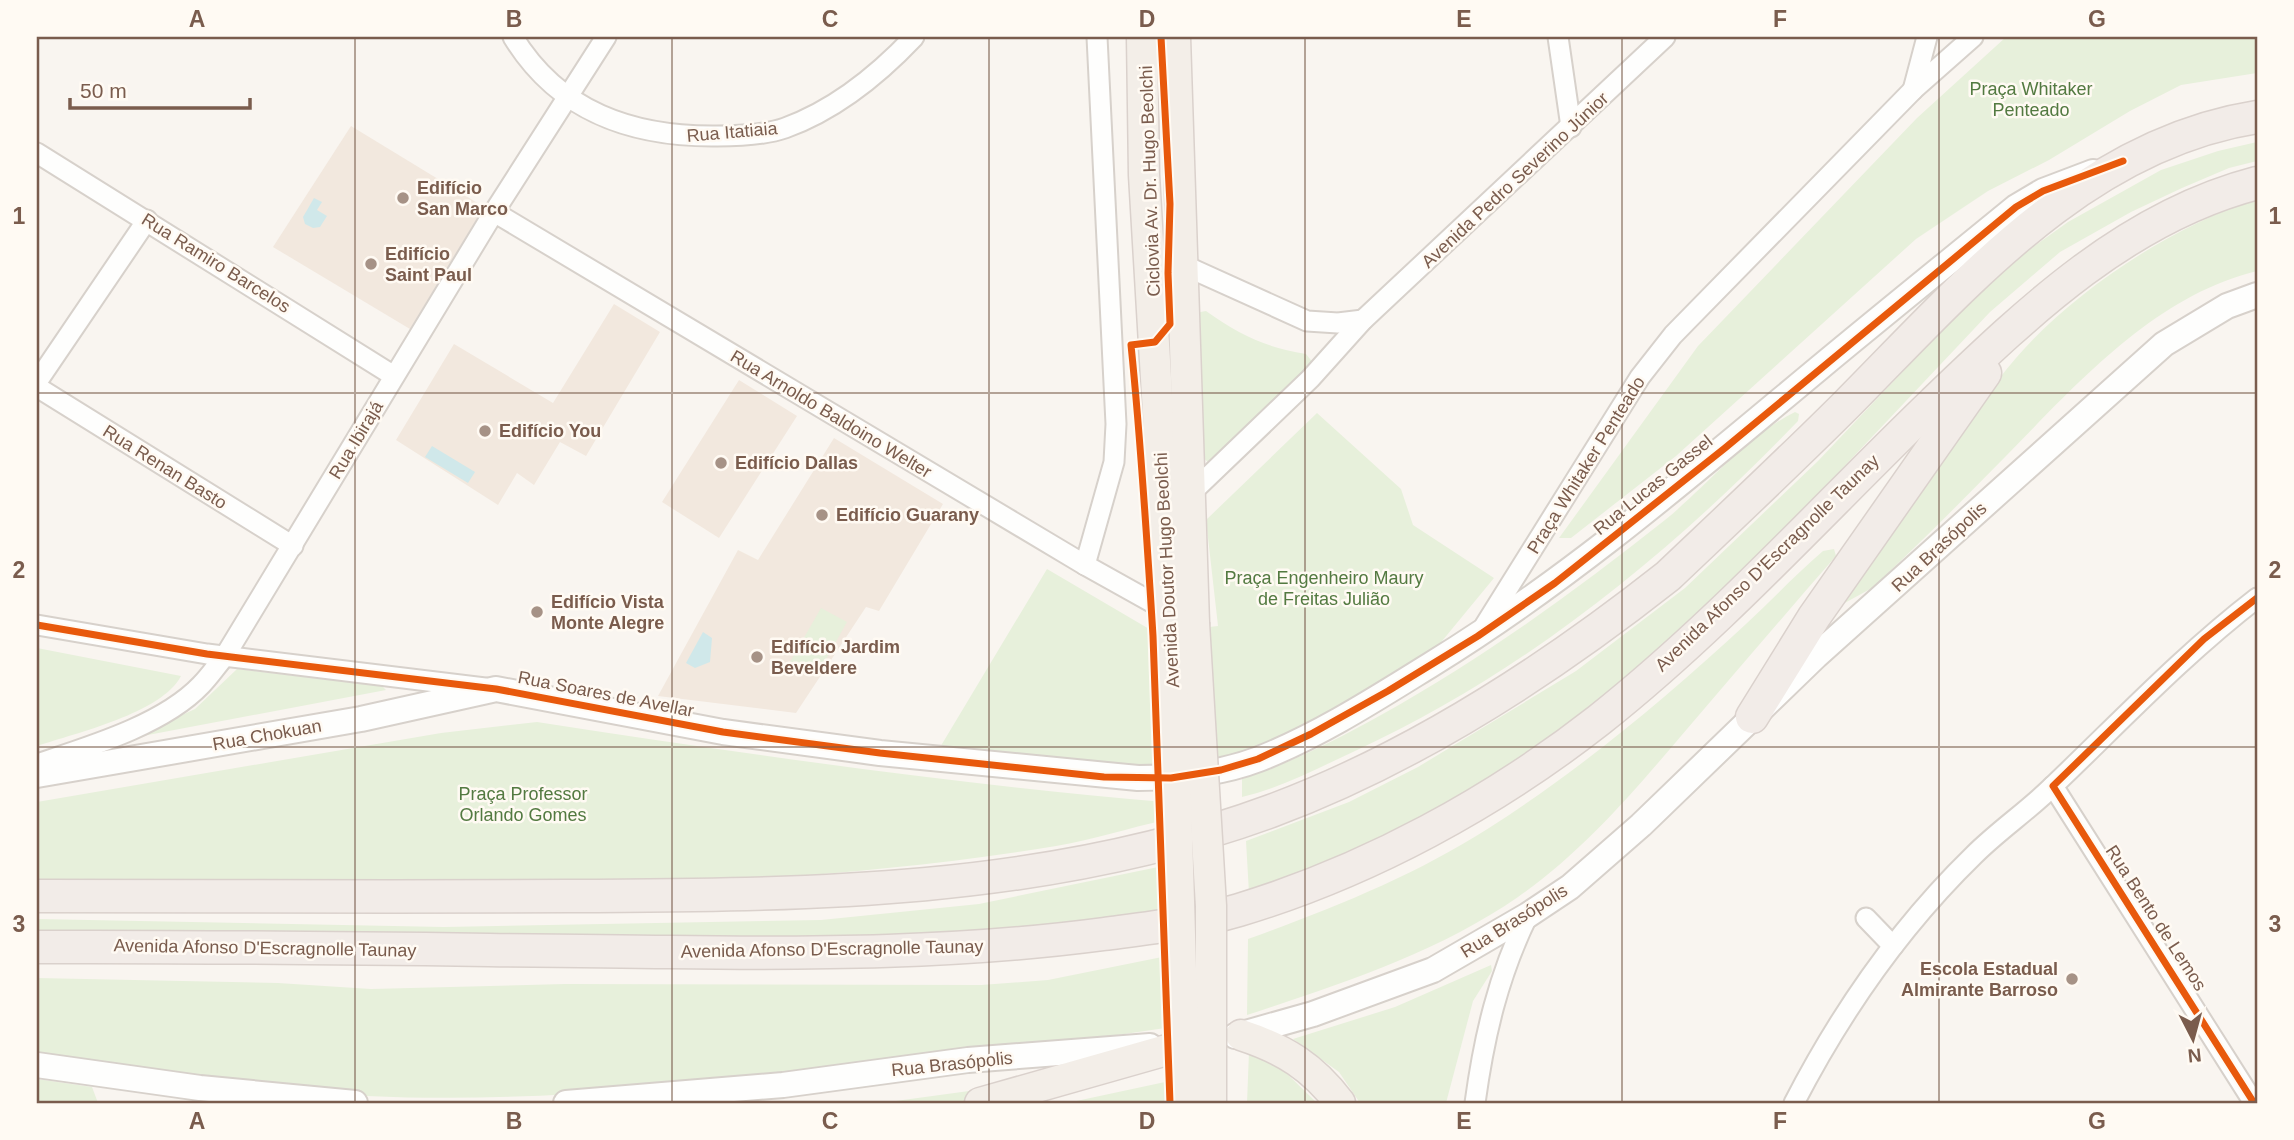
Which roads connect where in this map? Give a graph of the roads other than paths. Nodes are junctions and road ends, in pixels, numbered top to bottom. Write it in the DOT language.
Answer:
graph roads {
  1 [pos="513,37"];
  2 [pos="606,37"];
  3 [pos="915,37"];
  4 [pos="1097,37"];
  5 [pos="1142,37"];
  6 [pos="1175,37"];
  7 [pos="1558,37"];
  8 [pos="1665,37"];
  9 [pos="1927,37"];
  10 [pos="1973,37"];
  11 [pos="1913,90"];
  12 [pos="567,98"];
  13 [pos="2257,117"];
  14 [pos="1144,123"];
  15 [pos="1571,127"];
  16 [pos="37,153"];
  17 [pos="2123,161"];
  18 [pos="2257,183"];
  19 [pos="494,212"];
  20 [pos="147,220"];
  21 [pos="1181,264"];
  22 [pos="2257,295"];
  23 [pos="1363,320"];
  24 [pos="2019,323"];
  25 [pos="394,376"];
  26 [pos="37,384"];
  27 [pos="1188,496"];
  28 [pos="293,546"];
  29 [pos="1085,565"];
  30 [pos="2257,598"];
  31 [pos="1179,622"];
  32 [pos="37,625"];
  33 [pos="1478,636"];
  34 [pos="225,656"];
  35 [pos="496,689"];
  36 [pos="1752,717"];
  37 [pos="37,764"];
  38 [pos="37,775"];
  39 [pos="1171,778"];
  40 [pos="2053,786"];
  41 [pos="37,896"];
  42 [pos="1528,915"];
  43 [pos="1866,918"];
  44 [pos="1893,946"];
  45 [pos="37,947"];
  46 [pos="1241,1035"];
  47 [pos="1195,1042"];
  48 [pos="37,1065"];
  49 [pos="320,1102"];
  50 [pos="355,1103"];
  51 [pos="566,1103"];
  52 [pos="980,1103"];
  53 [pos="1185,1103"];
  54 [pos="1212,1103"];
  55 [pos="1340,1103"];
  56 [pos="1475,1103"];
  57 [pos="1794,1103"];
  58 [pos="2254,1103"];
  1 -- 12 [label="street, Rua Itatiaia"];
  2 -- 12 [label="street, Rua Ibirajá"];
  3 -- 12 [label="street, Rua Itatiaia"];
  4 -- 29 [label="street"];
  5 -- 14 [label="main road, Avenida Doutor Hugo Beolchi"];
  6 -- 21 [label="main road, Avenida Doutor Hugo Beolchi"];
  7 -- 15 [label="street"];
  8 -- 15 [label="street, Avenida Pedro Severino Júnior"];
  9 -- 11 [label="street"];
  10 -- 11 [label="street, Praça Whitaker Penteado"];
  11 -- 33 [label="street, Praça Whitaker Penteado"];
  12 -- 19 [label="street, Rua Ibirajá"];
  13 -- 17 [label="highway"];
  14 -- 21 [label="main road"];
  14 -- 31 [label="main road, Avenida Doutor Hugo Beolchi"];
  15 -- 23 [label="street, Avenida Pedro Severino Júnior"];
  16 -- 20 [label="street, Rua Ramiro Barcelos"];
  17 -- 33 [label="street, Rua Lucas Gassel"];
  17 -- 41 [label="highway"];
  18 -- 24 [label="highway, Avenida Afonso D'Escragnolle Taunay"];
  19 -- 25 [label="street, Rua Ibirajá"];
  19 -- 29 [label="street, Rua Arnoldo Baldoino Welter"];
  20 -- 25 [label="street, Rua Ramiro Barcelos"];
  20 -- 26 [label="street"];
  21 -- 23 [label="street"];
  21 -- 27 [label="main road, Avenida Doutor Hugo Beolchi"];
  22 -- 36 [label="street, Rua Brasópolis"];
  23 -- 27 [label="street, Avenida Pedro Severino Júnior"];
  24 -- 36 [label="highway"];
  24 -- 45 [label="highway, Avenida Afonso D'Escragnolle Taunay"];
  25 -- 28 [label="street, Rua Ibirajá"];
  26 -- 28 [label="street, Rua Renan Basto"];
  27 -- 31 [label="main road, Avenida Doutor Hugo Beolchi"];
  28 -- 34 [label="street, Rua Ibirajá"];
  29 -- 31 [label="street, Rua Arnoldo Baldoino Welter"];
  30 -- 40 [label="street"];
  31 -- 53 [label="main road, Avenida Doutor Hugo Beolchi, bridge"];
  31 -- 54 [label="main road, Avenida Doutor Hugo Beolchi, bridge"];
  32 -- 34 [label="street, Rua Soares de Avellar"];
  33 -- 39 [label="street, Rua Lucas Gassel"];
  34 -- 35 [label="street, Rua Soares de Avellar"];
  34 -- 37 [label="street, Rua Ibirajá"];
  35 -- 38 [label="street, Rua Chokuan"];
  35 -- 39 [label="street, Rua Soares de Avellar"];
  36 -- 42 [label="street, Rua Brasópolis"];
  40 -- 44 [label="street"];
  40 -- 58 [label="street, Rua Bento de Lemos"];
  42 -- 46 [label="street, Rua Brasópolis"];
  42 -- 56 [label="street"];
  43 -- 44 [label="street"];
  44 -- 57 [label="street"];
  46 -- 47 [label="street, Rua Brasópolis"];
  46 -- 55 [label="main road"];
  47 -- 51 [label="street, Rua Brasópolis"];
  47 -- 52 [label="main road"];
  48 -- 49 [label="street"];
  49 -- 50 [label="street"];
}
